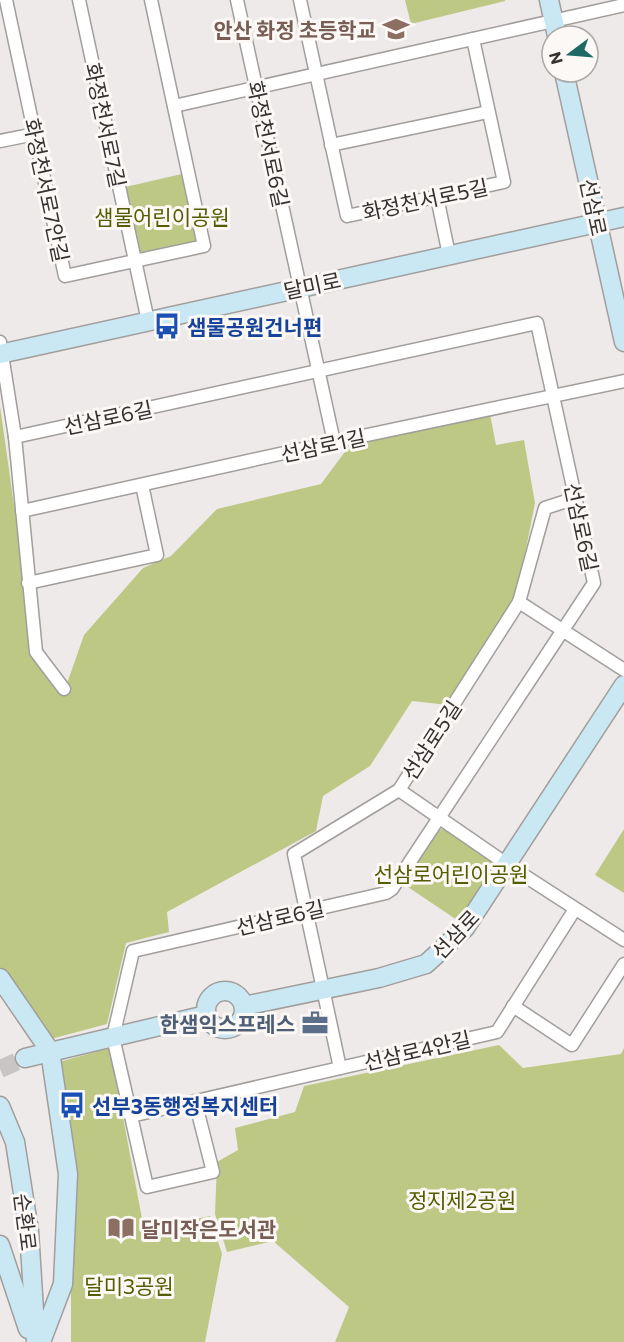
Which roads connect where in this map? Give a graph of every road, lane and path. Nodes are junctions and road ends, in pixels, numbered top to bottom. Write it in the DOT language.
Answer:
graph roads {
  1 [pos="6,0"];
  2 [pos="79,0"];
  3 [pos="152,0"];
  4 [pos="237,0"];
  5 [pos="300,0"];
  6 [pos="549,0"];
  7 [pos="624,5"];
  8 [pos="554,24"];
  9 [pos="567,24"];
  10 [pos="540,30"];
  11 [pos="472,39"];
  12 [pos="316,74"];
  13 [pos="567,84"];
  14 [pos="256,87"];
  15 [pos="174,106"];
  16 [pos="488,112"];
  17 [pos="35,134"];
  18 [pos="0,141"];
  19 [pos="331,145"];
  20 [pos="436,196"];
  21 [pos="624,217"];
  22 [pos="597,223"];
  23 [pos="449,255"];
  24 [pos="136,261"];
  25 [pos="300,288"];
  26 [pos="148,321"];
  27 [pos="624,342"];
  28 [pos="1,350"];
  29 [pos="319,371"];
  30 [pos="624,381"];
  31 [pos="553,396"];
  32 [pos="15,437"];
  33 [pos="334,442"];
  34 [pos="142,485"];
  35 [pos="576,498"];
  36 [pos="22,511"];
  37 [pos="28,583"];
  38 [pos="519,602"];
  39 [pos="563,630"];
  40 [pos="624,670"];
  41 [pos="624,686"];
  42 [pos="64,689"];
  43 [pos="399,790"];
  44 [pos="440,818"];
  45 [pos="508,865"];
  46 [pos="575,909"];
  47 [pos="305,911"];
  48 [pos="624,940"];
  49 [pos="624,964"];
  50 [pos="0,978"];
  51 [pos="322,990"];
  52 [pos="244,1006"];
  53 [pos="513,1006"];
  54 [pos="206,1015"];
  55 [pos="113,1037"];
  56 [pos="50,1051"];
  57 [pos="25,1058"];
  58 [pos="340,1068"];
  59 [pos="195,1101"];
  60 [pos="0,1106"];
  61 [pos="131,1116"];
  62 [pos="0,1245"];
  63 [pos="34,1342"];
  64 [pos="41,1342"];
  1 -- 17 [label="street, 화정천서로7안길"];
  2 -- 24 [label="street, 화정천서로7길"];
  3 -- 15 [label="street, 화정천서로7안길"];
  4 -- 14 [label="street, 화정천서로6길"];
  5 -- 12 [label="street, 화정천서로5길"];
  6 -- 8 [label="street"];
  7 -- 9 [label="street"];
  10 -- 11 [label="street"];
  11 -- 12 [label="street"];
  11 -- 16 [label="street, 화정천서로5길"];
  12 -- 14 [label="street"];
  12 -- 19 [label="street, 화정천서로5길"];
  13 -- 22 [label="street, 선삼로"];
  14 -- 15 [label="street"];
  14 -- 25 [label="street, 화정천서로6길"];
  15 -- 24 [label="street, 화정천서로7안길"];
  16 -- 19 [label="street"];
  16 -- 20 [label="street, 화정천서로5길"];
  17 -- 18 [label="street"];
  17 -- 24 [label="street, 화정천서로7안길"];
  19 -- 20 [label="street, 화정천서로5길"];
  20 -- 23 [label="street"];
  21 -- 22 [label="street, 달미로"];
  22 -- 23 [label="street, 달미로"];
  22 -- 27 [label="street, 선삼로"];
  23 -- 25 [label="street, 달미로"];
  24 -- 26 [label="street, 화정천서로7길"];
  25 -- 26 [label="street, 달미로"];
  25 -- 29 [label="street, 화정천서로6길"];
  26 -- 28 [label="street, 달미로"];
  28 -- 32 [label="street"];
  29 -- 31 [label="street, 선삼로6길"];
  29 -- 32 [label="street, 선삼로6길"];
  29 -- 33 [label="street, 화정천서로6길"];
  30 -- 31 [label="street, 선삼로1길"];
  31 -- 33 [label="street, 선삼로1길"];
  31 -- 35 [label="street, 선삼로6길"];
  32 -- 36 [label="street"];
  33 -- 34 [label="street, 선삼로1길"];
  34 -- 36 [label="street, 선삼로1길"];
  34 -- 37 [label="street"];
  35 -- 38 [label="street, 선삼로5길"];
  35 -- 39 [label="street, 선삼로6길"];
  36 -- 37 [label="street"];
  37 -- 42 [label="street"];
  38 -- 39 [label="street"];
  38 -- 43 [label="street, 선삼로5길"];
  39 -- 40 [label="street"];
  39 -- 44 [label="street, 선삼로6길"];
  41 -- 45 [label="street, 선삼로"];
  43 -- 44 [label="street"];
  43 -- 47 [label="street, 선삼로5길"];
  44 -- 45 [label="street"];
  44 -- 47 [label="street, 선삼로6길"];
  45 -- 46 [label="street"];
  45 -- 51 [label="street, 선삼로"];
  46 -- 48 [label="street"];
  46 -- 53 [label="street, 선삼로4안길"];
  47 -- 51 [label="street, 선삼로5길"];
  47 -- 55 [label="street, 선삼로6길"];
  49 -- 53 [label="street"];
  50 -- 56 [label="street"];
  51 -- 52 [label="street, 선삼로"];
  51 -- 58 [label="street, 선삼로5길"];
  52 -- 54 [label="street"];
  52 -- 54 [label="street"];
  53 -- 58 [label="street, 선삼로4안길"];
  54 -- 55 [label="street"];
  55 -- 56 [label="street"];
  55 -- 61 [label="street"];
  56 -- 57 [label="street"];
  56 -- 64 [label="street"];
  58 -- 59 [label="street, 선삼로4안길"];
  59 -- 61 [label="street, 선삼로4안길"];
  59 -- 61 [label="street"];
  60 -- 63 [label="street, 순환로"];
  62 -- 63 [label="street"];
}
